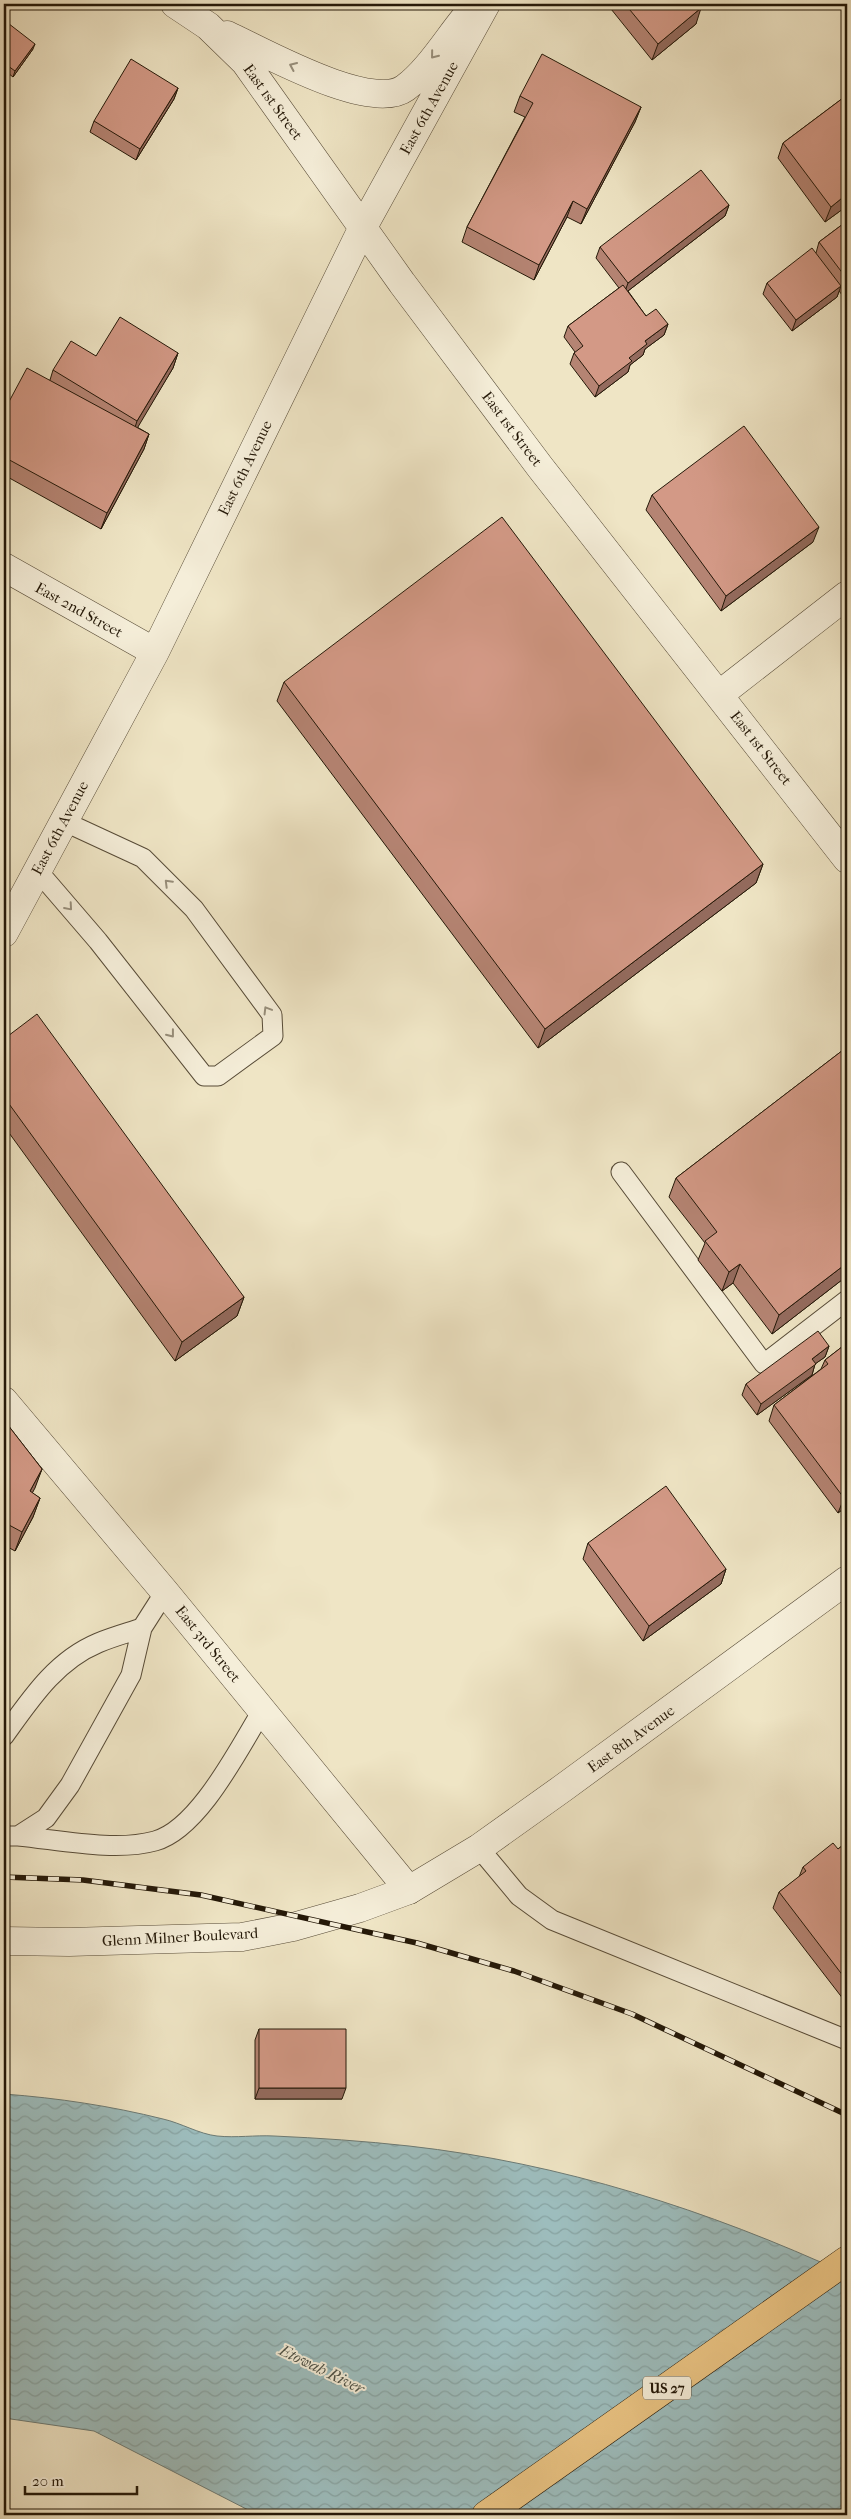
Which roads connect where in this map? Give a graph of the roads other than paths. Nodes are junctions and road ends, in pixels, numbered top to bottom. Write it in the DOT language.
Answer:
graph roads {
  1 [pos="175,4"];
  2 [pos="476,4"];
  3 [pos="486,4"];
  4 [pos="208,26"];
  5 [pos="363,227"];
  6 [pos="4,567"];
  7 [pos="847,594"];
  8 [pos="155,652"];
  9 [pos="720,694"];
  10 [pos="63,821"];
  11 [pos="847,860"];
  12 [pos="37,870"];
  13 [pos="4,933"];
  14 [pos="621,1172"];
  15 [pos="847,1300"];
  16 [pos="4,1402"];
  17 [pos="847,1580"];
  18 [pos="165,1592"];
  19 [pos="142,1628"];
  20 [pos="262,1710"];
  21 [pos="4,1736"];
  22 [pos="11,1836"];
  23 [pos="479,1848"];
  24 [pos="409,1890"];
  25 [pos="4,1941"];
  26 [pos="847,2040"];
  27 [pos="847,2260"];
  28 [pos="486,2515"];
  1 -- 4 [label="street, East 1st Street"];
  2 -- 4 [label="street, one-way"];
  3 -- 5 [label="street, East 6th Avenue"];
  4 -- 5 [label="street, East 1st Street"];
  5 -- 8 [label="street, East 6th Avenue"];
  5 -- 9 [label="street, East 1st Street"];
  6 -- 8 [label="street, East 2nd Street"];
  7 -- 9 [label="street"];
  8 -- 10 [label="street, East 6th Avenue"];
  9 -- 11 [label="street, East 1st Street"];
  10 -- 12 [label="street, East 6th Avenue"];
  12 -- 10 [label="lane, one-way"];
  12 -- 13 [label="street, East 6th Avenue"];
  14 -- 15 [label="lane"];
  16 -- 18 [label="street, East 3rd Street"];
  17 -- 23 [label="street, East 8th Avenue"];
  18 -- 19 [label="lane"];
  18 -- 20 [label="street, East 3rd Street"];
  19 -- 21 [label="lane"];
  19 -- 22 [label="lane"];
  20 -- 22 [label="lane"];
  20 -- 24 [label="street, East 3rd Street"];
  23 -- 24 [label="street, East 8th Avenue"];
  23 -- 26 [label="lane"];
  24 -- 25 [label="street, Glenn Milner Boulevard"];
  27 -- 28 [label="main road, US 27"];
}
